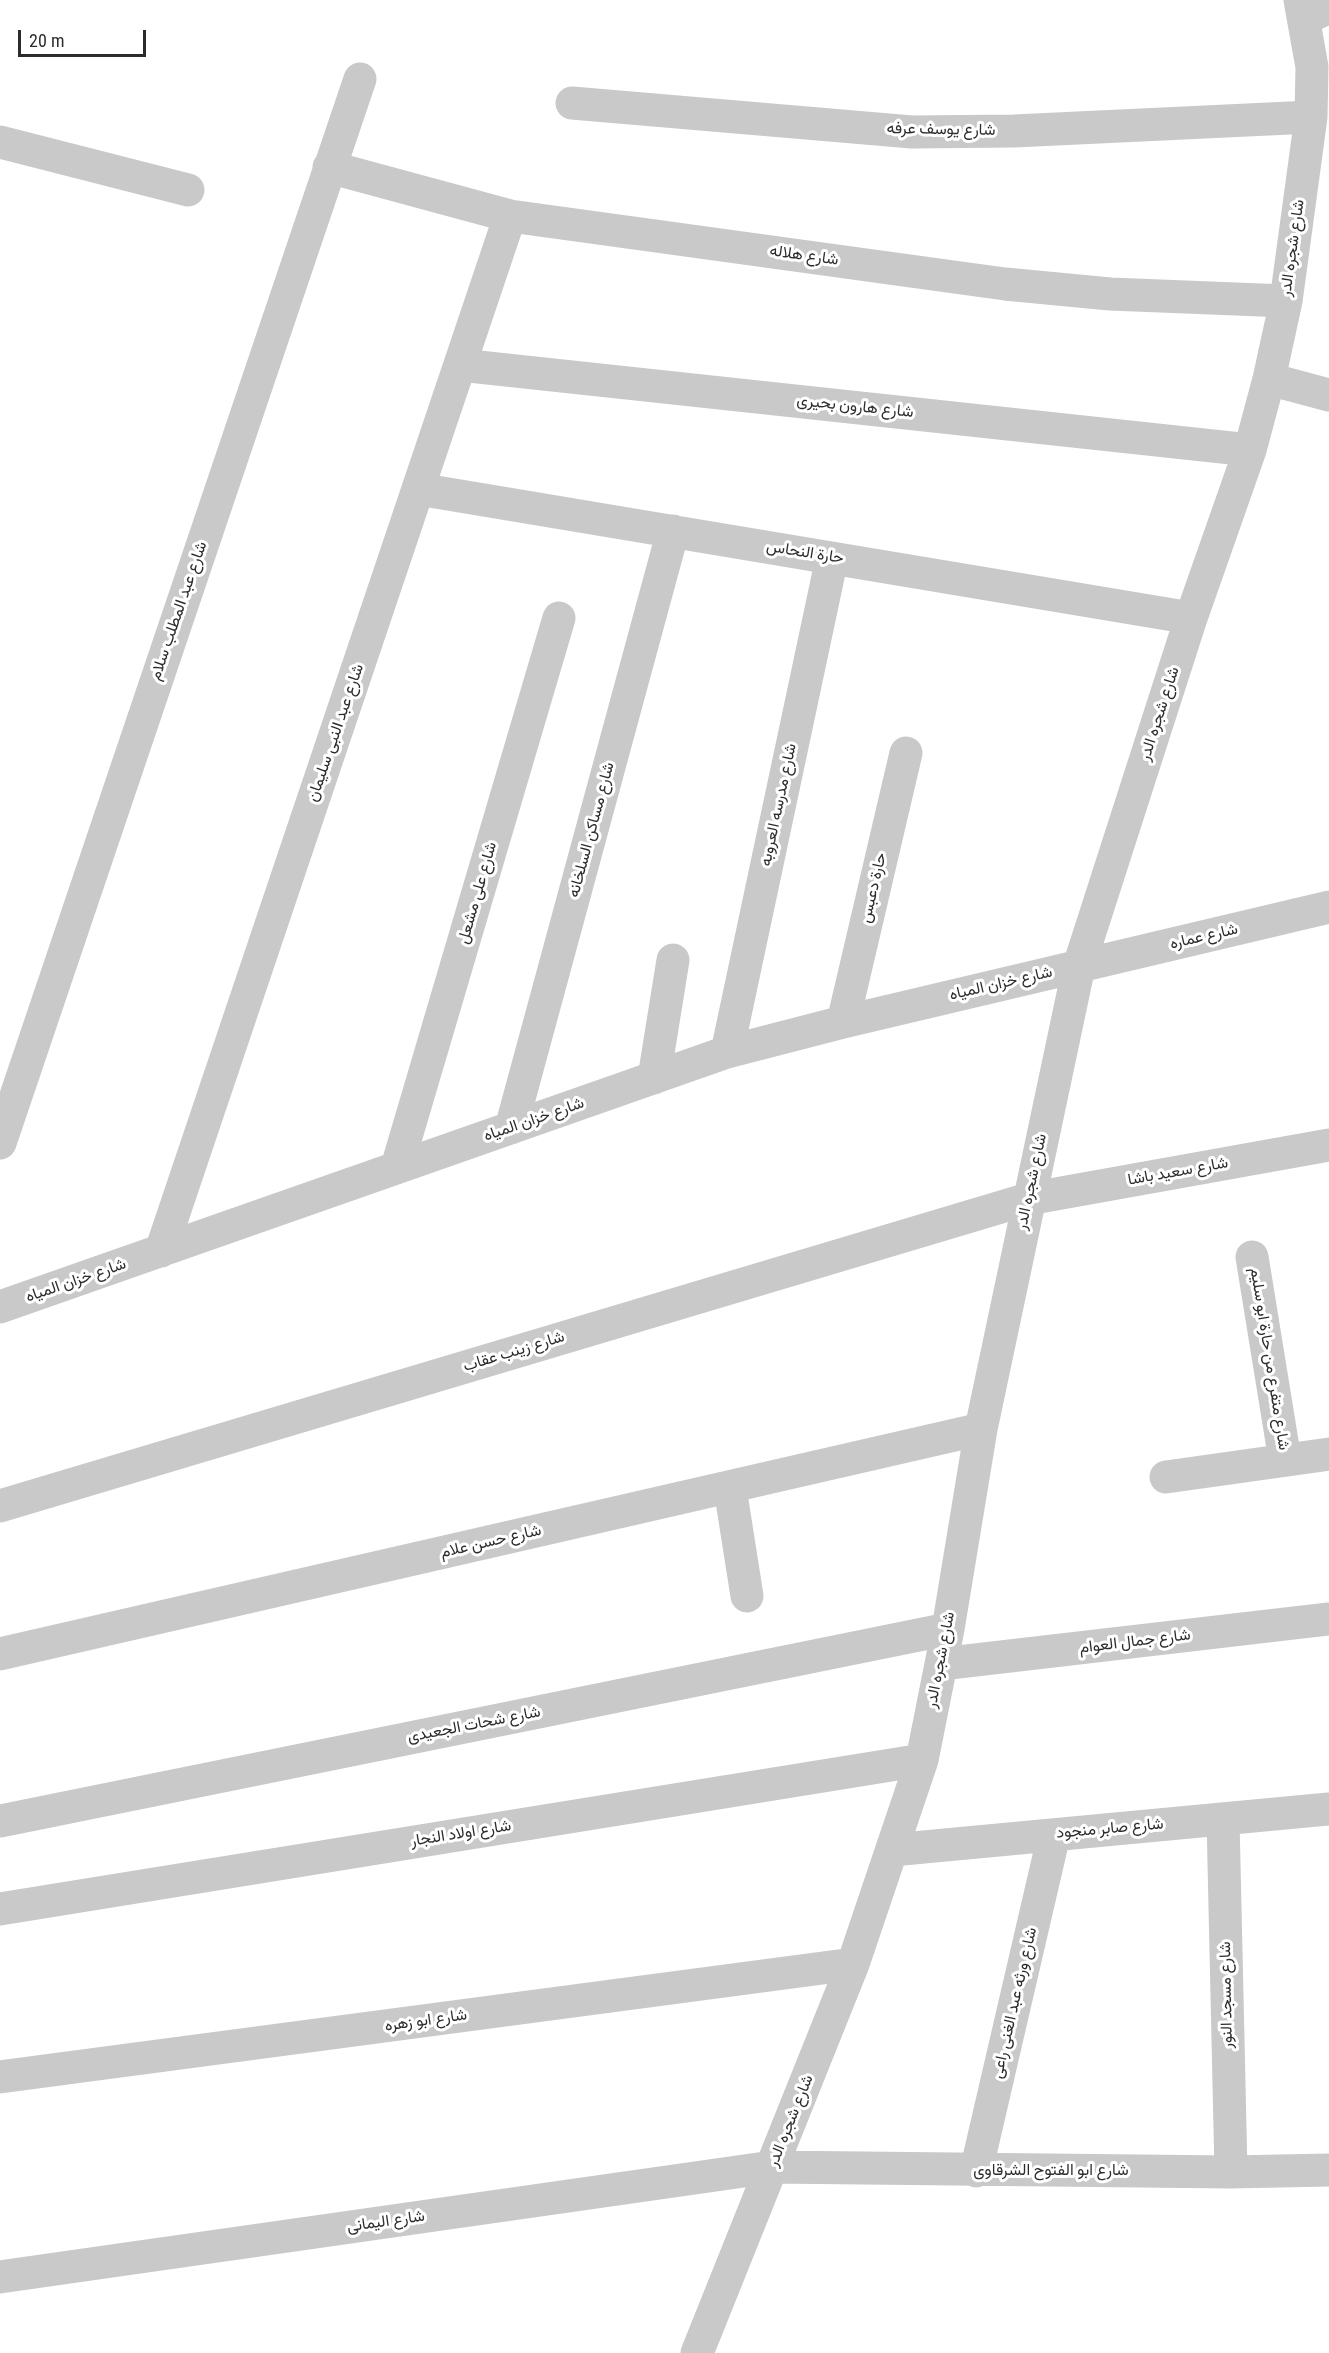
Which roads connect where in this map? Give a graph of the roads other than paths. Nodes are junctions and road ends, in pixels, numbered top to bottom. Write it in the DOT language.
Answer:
graph roads {
  1 [pos="1311,9"];
  2 [pos="360,79"];
  3 [pos="572,103"];
  4 [pos="1311,117"];
  5 [pos="0,142"];
  6 [pos="328,167"];
  7 [pos="188,190"];
  8 [pos="510,216"];
  9 [pos="1286,301"];
  10 [pos="460,365"];
  11 [pos="1269,379"];
  12 [pos="1329,395"];
  13 [pos="1250,450"];
  14 [pos="418,489"];
  15 [pos="673,531"];
  16 [pos="832,558"];
  17 [pos="559,618"];
  18 [pos="1191,618"];
  19 [pos="906,753"];
  20 [pos="1329,908"];
  21 [pos="673,960"];
  22 [pos="1078,966"];
  23 [pos="843,1022"];
  24 [pos="727,1052"];
  25 [pos="654,1078"];
  26 [pos="511,1128"];
  27 [pos="0,1143"];
  28 [pos="1329,1145"];
  29 [pos="397,1167"];
  30 [pos="1028,1199"];
  31 [pos="161,1251"];
  32 [pos="1252,1257"];
  33 [pos="0,1307"];
  34 [pos="981,1429"];
  35 [pos="1329,1454"];
  36 [pos="1285,1460"];
  37 [pos="1166,1477"];
  38 [pos="730,1488"];
  39 [pos="0,1506"];
  40 [pos="747,1596"];
  41 [pos="1329,1619"];
  42 [pos="948,1629"];
  43 [pos="0,1654"];
  44 [pos="941,1664"];
  45 [pos="922,1760"];
  46 [pos="1329,1809"];
  47 [pos="1223,1819"];
  48 [pos="0,1821"];
  49 [pos="1054,1835"];
  50 [pos="892,1850"];
  51 [pos="0,1909"];
  52 [pos="853,1964"];
  53 [pos="0,2077"];
  54 [pos="772,2167"];
  55 [pos="1329,2170"];
  56 [pos="976,2171"];
  57 [pos="1231,2172"];
  58 [pos="0,2277"];
  59 [pos="691,2353"];
  60 [pos="698,2353"];
  1 -- 4 [label="street, شارع شجره الدر"];
  2 -- 6 [label="street, شارع عبد المطلب سلام"];
  3 -- 4 [label="street, شارع يوسف عرفه"];
  4 -- 9 [label="street, شارع شجره الدر"];
  5 -- 7 [label="street"];
  6 -- 8 [label="street, شارع هلاله"];
  6 -- 27 [label="street, شارع عبد المطلب سلام"];
  8 -- 9 [label="street, شارع هلاله"];
  8 -- 10 [label="street, شارع عبد النبى سليمان"];
  9 -- 11 [label="street, شارع شجره الدر"];
  10 -- 13 [label="street, شارع هارون بحيرى"];
  10 -- 14 [label="street, شارع عبد النبى سليمان"];
  11 -- 12 [label="street"];
  11 -- 13 [label="street, شارع شجره الدر"];
  13 -- 18 [label="street, شارع شجره الدر"];
  14 -- 15 [label="street, حارة النحاس"];
  14 -- 31 [label="street, شارع عبد النبى سليمان"];
  15 -- 16 [label="street, حارة النحاس"];
  15 -- 26 [label="street, شارع مساكن السلخانه"];
  16 -- 18 [label="street, حارة النحاس"];
  16 -- 24 [label="street, شارع مدرسه العروبه"];
  17 -- 29 [label="street, شارع على مشعل"];
  18 -- 22 [label="street, شارع شجره الدر"];
  19 -- 23 [label="street, حارة دعبس"];
  20 -- 22 [label="street, شارع عماره"];
  21 -- 25 [label="street"];
  22 -- 23 [label="street, شارع خزان المياه"];
  22 -- 30 [label="street, شارع شجره الدر"];
  23 -- 24 [label="street, شارع خزان المياه"];
  24 -- 25 [label="street, شارع خزان المياه"];
  25 -- 26 [label="street, شارع خزان المياه"];
  26 -- 29 [label="street, شارع خزان المياه"];
  28 -- 30 [label="street, شارع سعيد باشا"];
  29 -- 31 [label="street, شارع خزان المياه"];
  30 -- 34 [label="street, شارع شجره الدر"];
  30 -- 39 [label="street, شارع زينب عقاب"];
  31 -- 33 [label="street, شارع خزان المياه"];
  32 -- 36 [label="street, شارع متفرع من حارة ابو سليم"];
  34 -- 38 [label="street, شارع حسن علام"];
  34 -- 42 [label="street, شارع شجره الدر"];
  35 -- 36 [label="street"];
  36 -- 37 [label="street"];
  38 -- 40 [label="street"];
  38 -- 43 [label="street, شارع حسن علام"];
  41 -- 44 [label="street, شارع جمال العوام"];
  42 -- 44 [label="street, شارع شجره الدر"];
  42 -- 48 [label="street, شارع شحات الجعيدى"];
  44 -- 45 [label="street, شارع شجره الدر"];
  45 -- 50 [label="street, شارع شجره الدر"];
  45 -- 51 [label="street, شارع اولاد النجار"];
  46 -- 47 [label="street, شارع صابر منجود"];
  47 -- 49 [label="street, شارع صابر منجود"];
  47 -- 57 [label="street, شارع مسجد النور"];
  49 -- 50 [label="street, شارع صابر منجود"];
  49 -- 56 [label="street, شارع ورثه عبد الغنى راعى"];
  50 -- 52 [label="street, شارع شجره الدر"];
  52 -- 53 [label="street, شارع ابو زهره"];
  52 -- 54 [label="street, شارع شجره الدر"];
  54 -- 56 [label="street, شارع ابو الفتوح الشرقاوى"];
  54 -- 58 [label="street, شارع اليمانى"];
  54 -- 60 [label="street, شارع شجره الدر"];
  55 -- 57 [label="street, شارع ابو الفتوح الشرقاوى"];
  56 -- 57 [label="street, شارع ابو الفتوح الشرقاوى"];
  59 -- 60 [label="street"];
}
